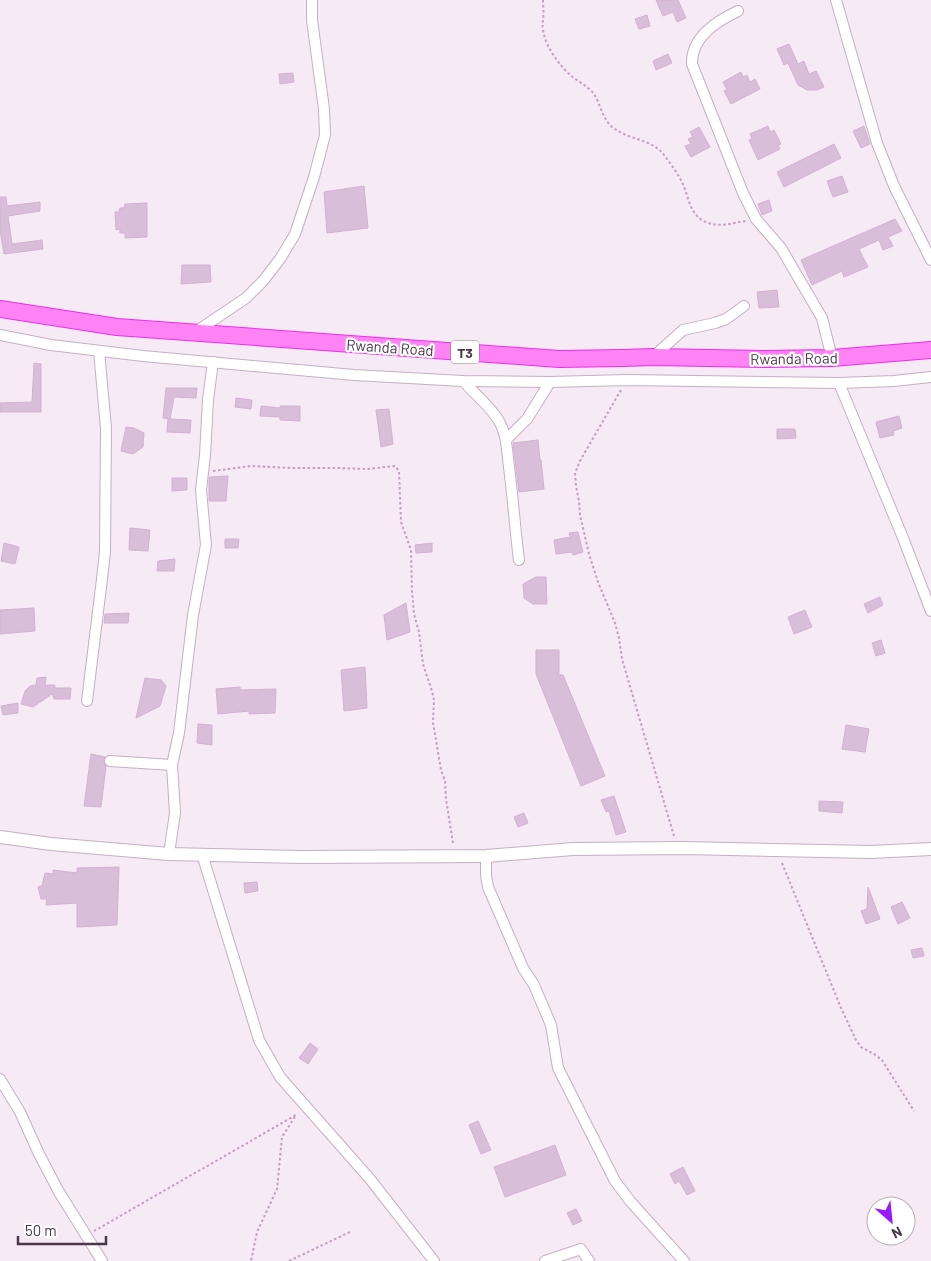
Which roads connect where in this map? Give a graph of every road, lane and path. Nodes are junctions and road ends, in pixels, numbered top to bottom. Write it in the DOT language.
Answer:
graph roads {
  1 [pos="312,0"];
  2 [pos="543,0"];
  3 [pos="836,0"];
  4 [pos="738,11"];
  5 [pos="756,219"];
  6 [pos="931,260"];
  7 [pos="744,306"];
  8 [pos="0,309"];
  9 [pos="194,333"];
  10 [pos="0,335"];
  11 [pos="931,350"];
  12 [pos="99,351"];
  13 [pos="653,357"];
  14 [pos="832,358"];
  15 [pos="213,362"];
  16 [pos="931,377"];
  17 [pos="627,380"];
  18 [pos="462,381"];
  19 [pos="550,382"];
  20 [pos="839,383"];
  21 [pos="506,440"];
  22 [pos="203,471"];
  23 [pos="519,560"];
  24 [pos="931,611"];
  25 [pos="87,702"];
  26 [pos="110,761"];
  27 [pos="172,765"];
  28 [pos="0,837"];
  29 [pos="678,848"];
  30 [pos="775,849"];
  31 [pos="931,849"];
  32 [pos="169,854"];
  33 [pos="202,854"];
  34 [pos="455,856"];
  35 [pos="486,856"];
  36 [pos="0,1078"];
  37 [pos="914,1111"];
  38 [pos="352,1231"];
  39 [pos="90,1233"];
  40 [pos="102,1261"];
  41 [pos="251,1261"];
  42 [pos="289,1261"];
  43 [pos="434,1261"];
  44 [pos="545,1261"];
  45 [pos="589,1261"];
  46 [pos="684,1261"];
  1 -- 9 [label="street"];
  2 -- 5 [label="path"];
  3 -- 6 [label="street"];
  4 -- 5 [label="street"];
  5 -- 14 [label="street"];
  7 -- 13 [label="street"];
  8 -- 9 [label="highway, Rwanda Road / T3"];
  9 -- 13 [label="highway, Rwanda Road / T3"];
  10 -- 12 [label="street"];
  11 -- 14 [label="highway, Rwanda Road / T3"];
  12 -- 15 [label="street"];
  12 -- 25 [label="street"];
  13 -- 14 [label="highway, Rwanda Road / T3"];
  15 -- 18 [label="street"];
  15 -- 22 [label="street"];
  16 -- 20 [label="street"];
  17 -- 19 [label="street"];
  17 -- 20 [label="street"];
  17 -- 29 [label="path"];
  18 -- 19 [label="street"];
  18 -- 21 [label="street"];
  19 -- 21 [label="street"];
  20 -- 24 [label="street"];
  21 -- 23 [label="street"];
  22 -- 27 [label="street"];
  22 -- 34 [label="path"];
  26 -- 27 [label="street"];
  27 -- 32 [label="street"];
  28 -- 32 [label="street"];
  29 -- 30 [label="street"];
  29 -- 35 [label="street"];
  30 -- 31 [label="street"];
  30 -- 37 [label="path"];
  32 -- 33 [label="street"];
  33 -- 34 [label="street"];
  33 -- 43 [label="street"];
  34 -- 35 [label="street"];
  35 -- 46 [label="street"];
  36 -- 40 [label="street"];
  38 -- 42 [label="path"];
  39 -- 41 [label="path"];
  44 -- 45 [label="street"];
}
